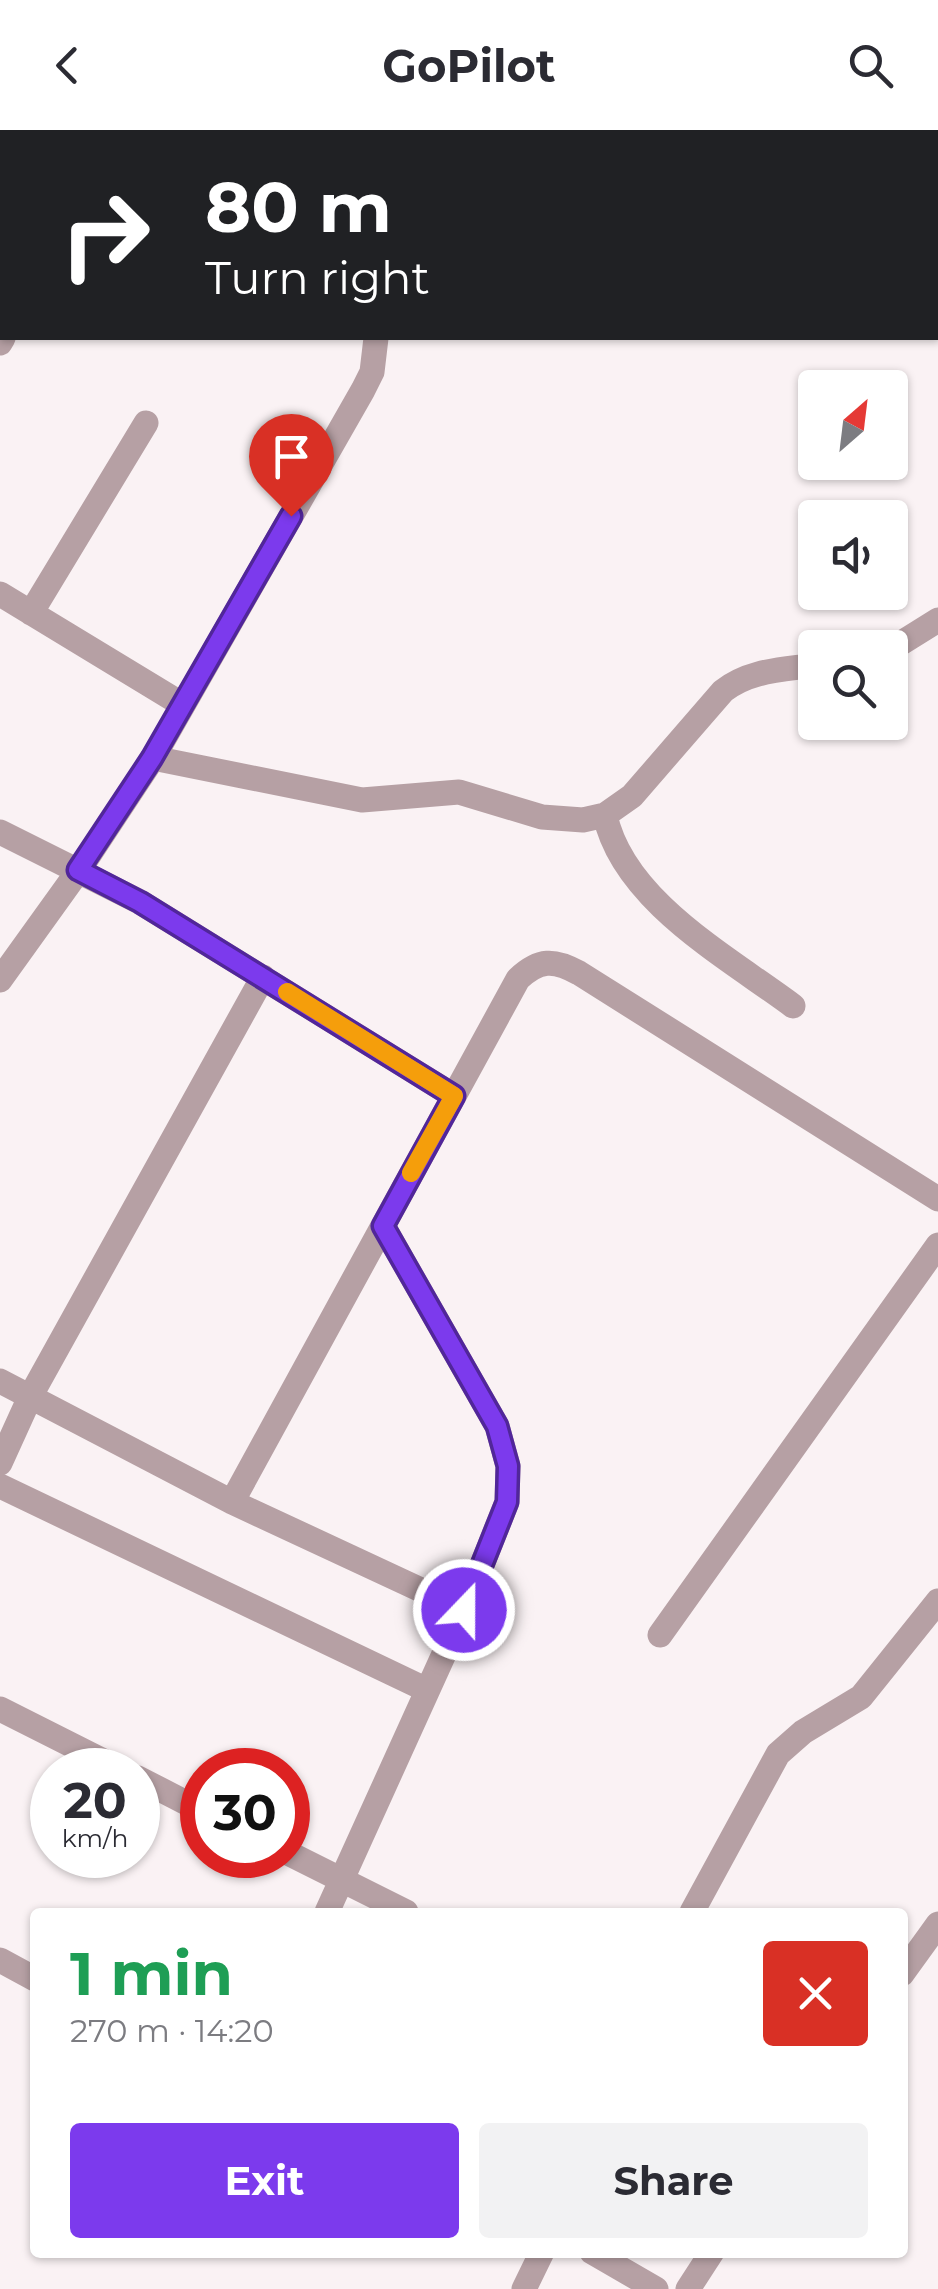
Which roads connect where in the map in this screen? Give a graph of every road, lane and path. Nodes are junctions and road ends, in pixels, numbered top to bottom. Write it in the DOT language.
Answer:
graph roads {
  1 [pos="376,340"];
  2 [pos="146,423"];
  3 [pos="0,594"];
  4 [pos="31,613"];
  5 [pos="938,620"];
  6 [pos="908,639"];
  7 [pos="798,667"];
  8 [pos="182,705"];
  9 [pos="152,758"];
  10 [pos="605,815"];
  11 [pos="0,832"];
  12 [pos="78,870"];
  13 [pos="262,977"];
  14 [pos="0,980"];
  15 [pos="793,1006"];
  16 [pos="454,1096"];
  17 [pos="938,1200"];
  18 [pos="383,1226"];
  19 [pos="938,1245"];
  20 [pos="0,1381"];
  21 [pos="30,1397"];
  22 [pos="0,1464"];
  23 [pos="0,1486"];
  24 [pos="232,1502"];
  25 [pos="938,1601"];
  26 [pos="464,1610"];
  27 [pos="660,1636"];
  28 [pos="428,1690"];
  29 [pos="0,1710"];
  30 [pos="77,1748"];
  31 [pos="310,1864"];
  32 [pos="341,1880"];
  33 [pos="328,1908"];
  34 [pos="398,1908"];
  35 [pos="694,1908"];
  36 [pos="938,1924"];
  37 [pos="0,1960"];
  38 [pos="908,1966"];
  39 [pos="30,1975"];
  40 [pos="539,2258"];
  41 [pos="602,2258"];
  42 [pos="708,2258"];
  43 [pos="524,2289"];
  44 [pos="656,2289"];
  45 [pos="688,2289"];
  1 -- 8 [label="street"];
  2 -- 4 [label="street"];
  3 -- 4 [label="street"];
  4 -- 8 [label="street"];
  5 -- 6 [label="street"];
  7 -- 10 [label="street"];
  8 -- 9 [label="street"];
  9 -- 10 [label="street"];
  9 -- 12 [label="street"];
  10 -- 15 [label="street"];
  11 -- 12 [label="street"];
  12 -- 13 [label="street"];
  12 -- 14 [label="street"];
  13 -- 16 [label="street"];
  13 -- 21 [label="street"];
  16 -- 17 [label="street"];
  16 -- 18 [label="street"];
  18 -- 24 [label="street"];
  18 -- 26 [label="street"];
  19 -- 27 [label="street"];
  20 -- 21 [label="street"];
  21 -- 22 [label="street"];
  21 -- 24 [label="street"];
  23 -- 28 [label="street"];
  24 -- 26 [label="street"];
  25 -- 35 [label="street"];
  26 -- 28 [label="street"];
  28 -- 32 [label="street"];
  29 -- 30 [label="street"];
  31 -- 32 [label="street"];
  32 -- 33 [label="street"];
  32 -- 34 [label="street"];
  36 -- 38 [label="street"];
  37 -- 39 [label="street"];
  40 -- 43 [label="street"];
  41 -- 44 [label="street"];
  42 -- 45 [label="street"];
}
